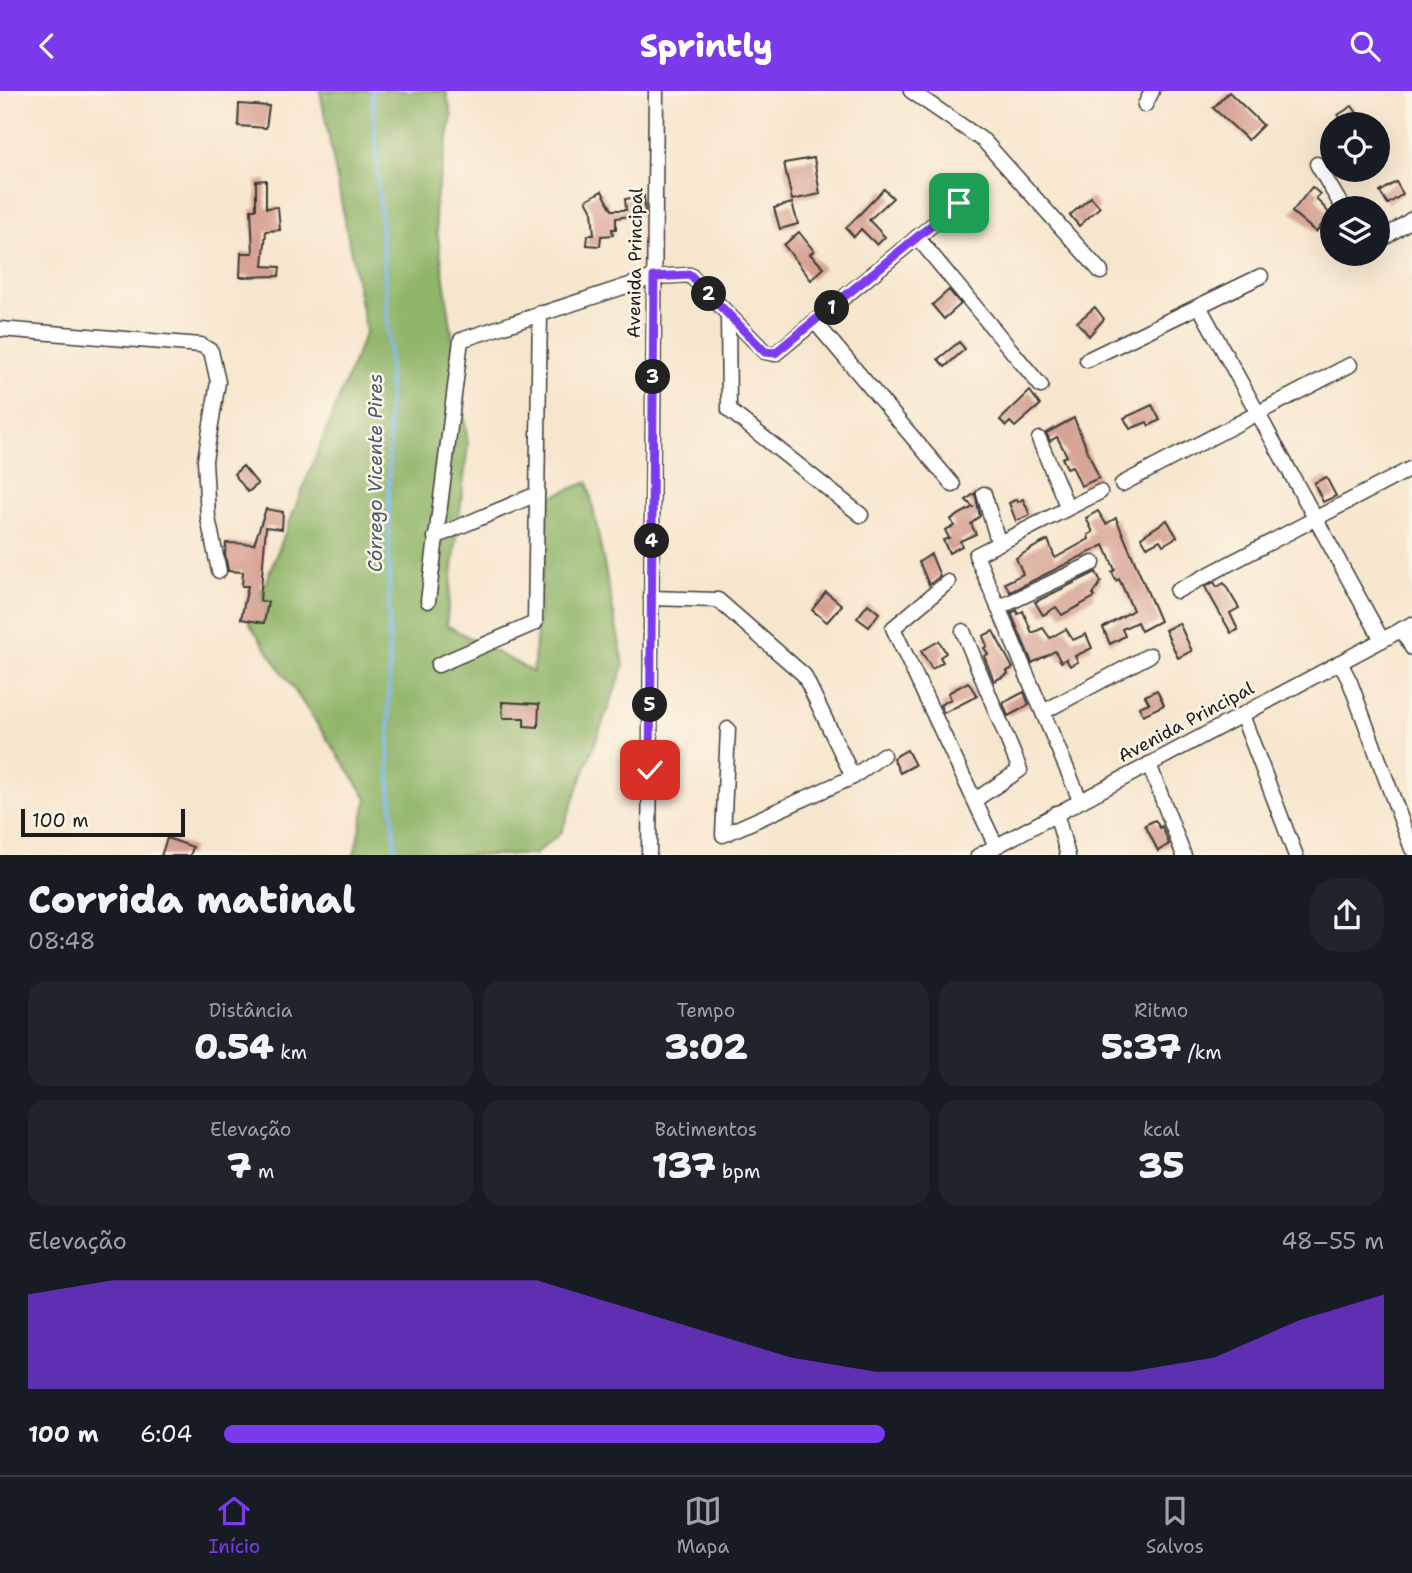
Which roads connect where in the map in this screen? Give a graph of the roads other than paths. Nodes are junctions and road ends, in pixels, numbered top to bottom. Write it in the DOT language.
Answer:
graph roads {
  1 [pos="656,91"];
  2 [pos="940,91"];
  3 [pos="1152,91"];
  4 [pos="917,95"];
  5 [pos="1145,105"];
  6 [pos="1317,164"];
  7 [pos="1336,196"];
  8 [pos="959,203"];
  9 [pos="1412,219"];
  10 [pos="1390,234"];
  11 [pos="917,237"];
  12 [pos="1101,272"];
  13 [pos="1261,276"];
  14 [pos="654,277"];
  15 [pos="1199,306"];
  16 [pos="540,313"];
  17 [pos="728,314"];
  18 [pos="815,322"];
  19 [pos="0,329"];
  20 [pos="1087,361"];
  21 [pos="1350,365"];
  22 [pos="1041,386"];
  23 [pos="1258,413"];
  24 [pos="1040,439"];
  25 [pos="1412,468"];
  26 [pos="1122,484"];
  27 [pos="953,485"];
  28 [pos="1100,492"];
  29 [pos="537,494"];
  30 [pos="984,494"];
  31 [pos="1068,506"];
  32 [pos="861,515"];
  33 [pos="1315,519"];
  34 [pos="435,537"];
  35 [pos="998,541"];
  36 [pos="1093,563"];
  37 [pos="219,571"];
  38 [pos="948,582"];
  39 [pos="1177,591"];
  40 [pos="651,598"];
  41 [pos="428,601"];
  42 [pos="998,608"];
  43 [pos="1407,627"];
  44 [pos="963,631"];
  45 [pos="1381,640"];
  46 [pos="1412,648"];
  47 [pos="1150,655"];
  48 [pos="1339,662"];
  49 [pos="438,665"];
  50 [pos="1043,712"];
  51 [pos="1242,715"];
  52 [pos="728,729"];
  53 [pos="883,755"];
  54 [pos="1149,764"];
  55 [pos="853,777"];
  56 [pos="975,800"];
  57 [pos="1080,800"];
  58 [pos="1056,813"];
  59 [pos="996,846"];
  60 [pos="1412,849"];
  61 [pos="649,855"];
  62 [pos="980,855"];
  63 [pos="1068,855"];
  64 [pos="1184,855"];
  65 [pos="1296,855"];
  1 -- 14 [label="street, Avenida Principal"];
  2 -- 4 [label="street"];
  3 -- 5 [label="street"];
  4 -- 12 [label="street"];
  6 -- 7 [label="street"];
  8 -- 11 [label="street"];
  9 -- 10 [label="street"];
  11 -- 18 [label="street"];
  11 -- 22 [label="street"];
  13 -- 15 [label="street"];
  14 -- 16 [label="street"];
  14 -- 17 [label="street"];
  14 -- 40 [label="street, Avenida Principal"];
  15 -- 20 [label="street"];
  15 -- 23 [label="street"];
  16 -- 29 [label="street"];
  16 -- 34 [label="street"];
  17 -- 18 [label="street"];
  17 -- 32 [label="street"];
  18 -- 27 [label="street"];
  19 -- 37 [label="street"];
  21 -- 23 [label="street"];
  23 -- 26 [label="street"];
  23 -- 33 [label="street"];
  24 -- 31 [label="street"];
  25 -- 33 [label="street"];
  28 -- 31 [label="street"];
  29 -- 34 [label="street"];
  29 -- 49 [label="street"];
  30 -- 35 [label="street"];
  31 -- 35 [label="street"];
  33 -- 39 [label="street"];
  33 -- 45 [label="street"];
  34 -- 41 [label="street"];
  35 -- 42 [label="street"];
  36 -- 42 [label="street"];
  38 -- 56 [label="street"];
  40 -- 55 [label="street"];
  40 -- 61 [label="street, Avenida Principal"];
  42 -- 50 [label="street"];
  43 -- 45 [label="street, Avenida Principal"];
  43 -- 46 [label="street"];
  44 -- 56 [label="street"];
  45 -- 48 [label="street, Avenida Principal"];
  47 -- 50 [label="street"];
  48 -- 51 [label="street, Avenida Principal"];
  48 -- 60 [label="street"];
  50 -- 57 [label="street"];
  51 -- 54 [label="street, Avenida Principal"];
  51 -- 65 [label="street"];
  52 -- 55 [label="street"];
  53 -- 55 [label="street"];
  54 -- 57 [label="street, Avenida Principal"];
  54 -- 64 [label="street"];
  56 -- 59 [label="street"];
  57 -- 58 [label="street, Avenida Principal"];
  58 -- 59 [label="street, Avenida Principal"];
  58 -- 63 [label="street"];
  59 -- 62 [label="street, Avenida Principal"];
}
